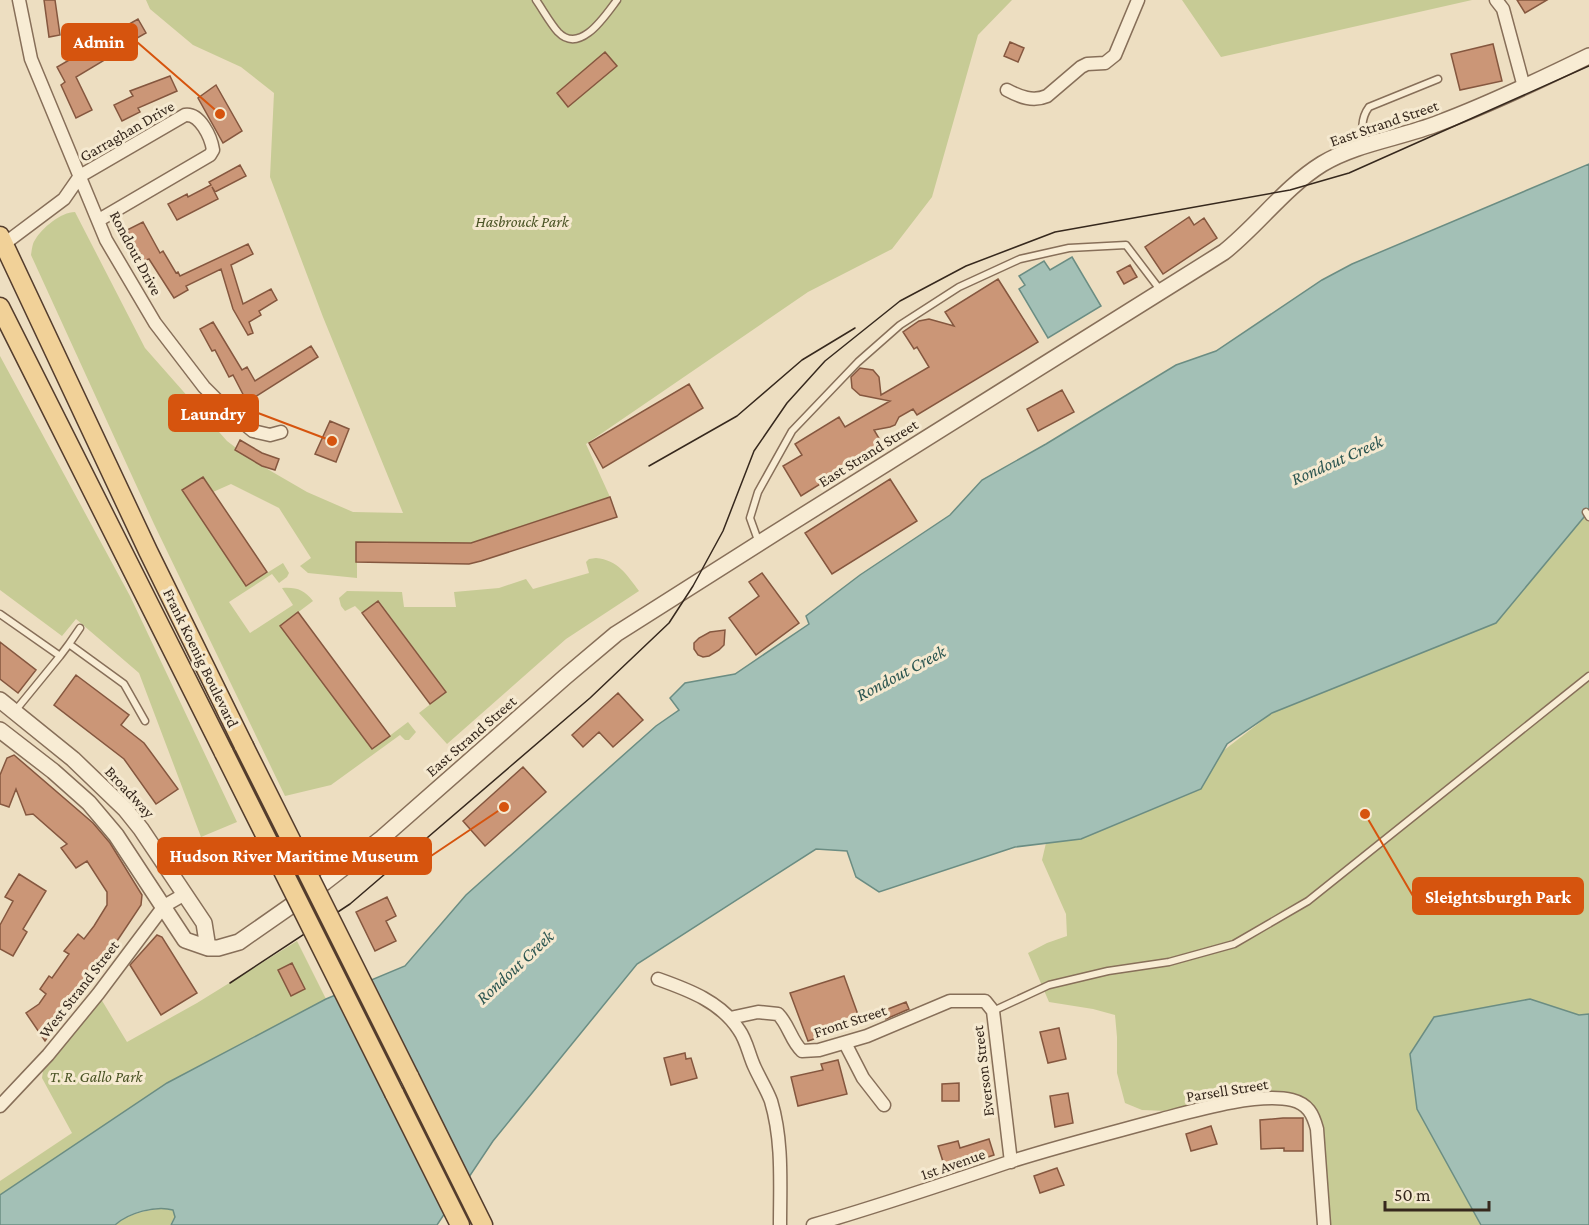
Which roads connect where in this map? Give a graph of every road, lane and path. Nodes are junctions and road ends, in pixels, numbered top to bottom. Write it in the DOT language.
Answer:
graph roads {
  1 [pos="19,0"];
  2 [pos="536,0"];
  3 [pos="617,0"];
  4 [pos="1138,0"];
  5 [pos="1496,0"];
  6 [pos="1589,56"];
  7 [pos="1438,79"];
  8 [pos="1524,87"];
  9 [pos="1007,90"];
  10 [pos="1364,147"];
  11 [pos="80,176"];
  12 [pos="99,220"];
  13 [pos="1,242"];
  14 [pos="1161,291"];
  15 [pos="0,307"];
  16 [pos="280,432"];
  17 [pos="759,543"];
  18 [pos="0,614"];
  19 [pos="80,628"];
  20 [pos="69,644"];
  21 [pos="60,656"];
  22 [pos="1589,676"];
  23 [pos="0,700"];
  24 [pos="15,711"];
  25 [pos="145,721"];
  26 [pos="1,734"];
  27 [pos="185,894"];
  28 [pos="164,906"];
  29 [pos="208,948"];
  30 [pos="658,980"];
  31 [pos="993,1011"];
  32 [pos="730,1018"];
  33 [pos="845,1043"];
  34 [pos="884,1105"];
  35 [pos="0,1106"];
  36 [pos="1104,1135"];
  37 [pos="1011,1162"];
  38 [pos="460,1225"];
  39 [pos="483,1225"];
  40 [pos="780,1225"];
  41 [pos="813,1225"];
  42 [pos="1324,1225"];
  1 -- 11 [label="street, Rondout Drive"];
  2 -- 3 [label="lane"];
  4 -- 9 [label="street"];
  5 -- 8 [label="street"];
  6 -- 8 [label="street, East Strand Street"];
  7 -- 10 [label="lane"];
  8 -- 10 [label="street, East Strand Street"];
  10 -- 14 [label="street, East Strand Street"];
  11 -- 12 [label="street, Rondout Drive"];
  11 -- 12 [label="street, Garraghan Drive"];
  11 -- 13 [label="street, Garraghan Drive"];
  12 -- 16 [label="street, Rondout Drive"];
  13 -- 39 [label="main road, Frank Koenig Boulevard, bridge"];
  14 -- 17 [label="street, East Strand Street"];
  14 -- 17 [label="lane"];
  15 -- 38 [label="main road, Frank Koenig Boulevard, bridge"];
  17 -- 29 [label="street, East Strand Street"];
  18 -- 21 [label="lane"];
  19 -- 20 [label="lane"];
  20 -- 21 [label="lane"];
  20 -- 25 [label="lane"];
  21 -- 24 [label="lane"];
  22 -- 31 [label="lane"];
  23 -- 24 [label="street, Broadway"];
  24 -- 26 [label="street"];
  24 -- 27 [label="street, Broadway"];
  26 -- 28 [label="street"];
  27 -- 28 [label="street, West Strand Street"];
  27 -- 29 [label="street, Broadway"];
  28 -- 29 [label="street"];
  28 -- 35 [label="street, West Strand Street"];
  30 -- 32 [label="street"];
  31 -- 33 [label="street, Front Street"];
  31 -- 37 [label="street, Everson Street"];
  32 -- 33 [label="street, Front Street"];
  32 -- 40 [label="street"];
  33 -- 34 [label="street"];
  36 -- 37 [label="street, 1st Avenue"];
  36 -- 42 [label="street, Parsell Street"];
  37 -- 41 [label="street, 1st Avenue"];
}
